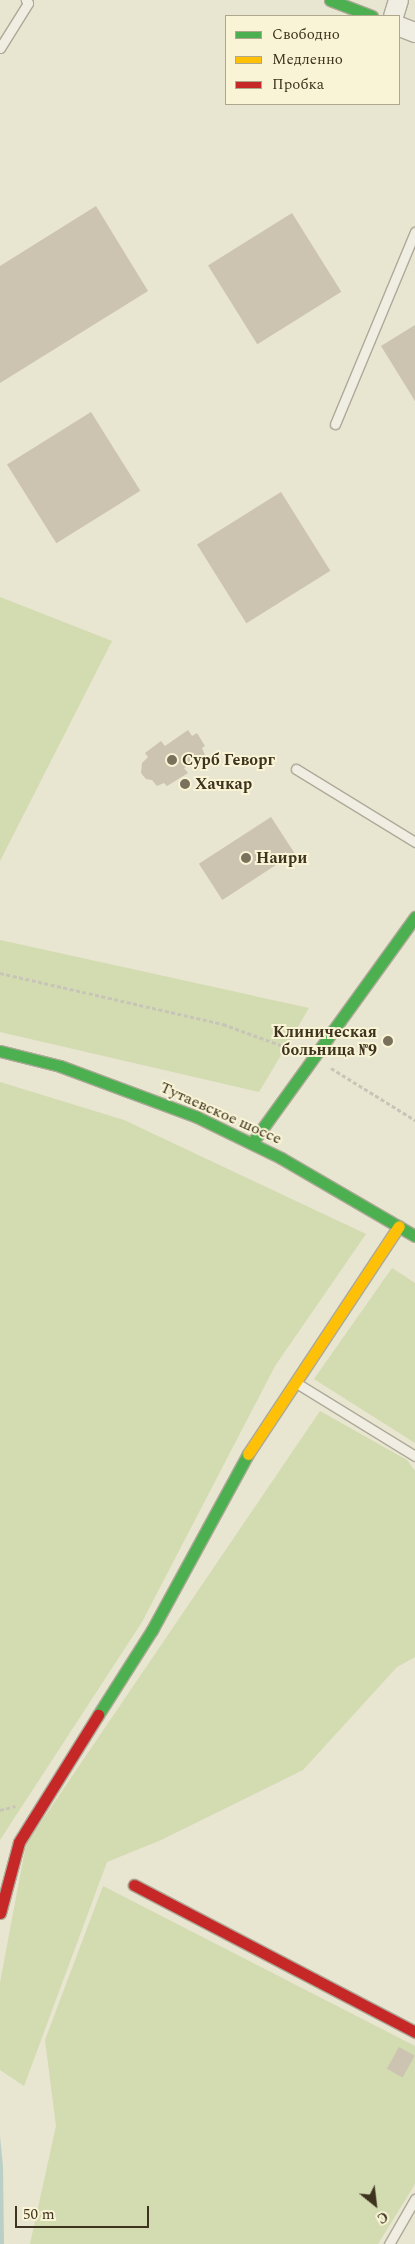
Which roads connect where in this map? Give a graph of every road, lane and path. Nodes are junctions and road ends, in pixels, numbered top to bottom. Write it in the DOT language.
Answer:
graph roads {
  1 [pos="26,0"];
  2 [pos="330,0"];
  3 [pos="398,0"];
  4 [pos="369,15"];
  5 [pos="393,15"];
  6 [pos="400,26"];
  7 [pos="415,32"];
  8 [pos="0,48"];
  9 [pos="415,232"];
  10 [pos="334,424"];
  11 [pos="296,769"];
  12 [pos="415,842"];
  13 [pos="415,917"];
  14 [pos="0,973"];
  15 [pos="0,1051"];
  16 [pos="314,1058"];
  17 [pos="415,1120"];
  18 [pos="252,1143"];
  19 [pos="398,1226"];
  20 [pos="415,1236"];
  21 [pos="295,1382"];
  22 [pos="415,1456"];
  23 [pos="134,1885"];
  24 [pos="0,1913"];
  25 [pos="415,2032"];
  26 [pos="415,2199"];
  27 [pos="389,2244"];
  1 -- 8 [label="lane"];
  2 -- 4 [label="street"];
  3 -- 5 [label="street"];
  6 -- 7 [label="street"];
  9 -- 10 [label="lane"];
  11 -- 12 [label="lane"];
  13 -- 16 [label="street"];
  14 -- 16 [label="path"];
  15 -- 18 [label="street, Тутаевское шоссе"];
  16 -- 17 [label="path"];
  16 -- 18 [label="street"];
  18 -- 19 [label="street, Тутаевское шоссе"];
  19 -- 20 [label="street, Тутаевское шоссе"];
  19 -- 21 [label="street"];
  21 -- 22 [label="lane"];
  21 -- 24 [label="street"];
  23 -- 25 [label="street"];
  26 -- 27 [label="lane"];
}
